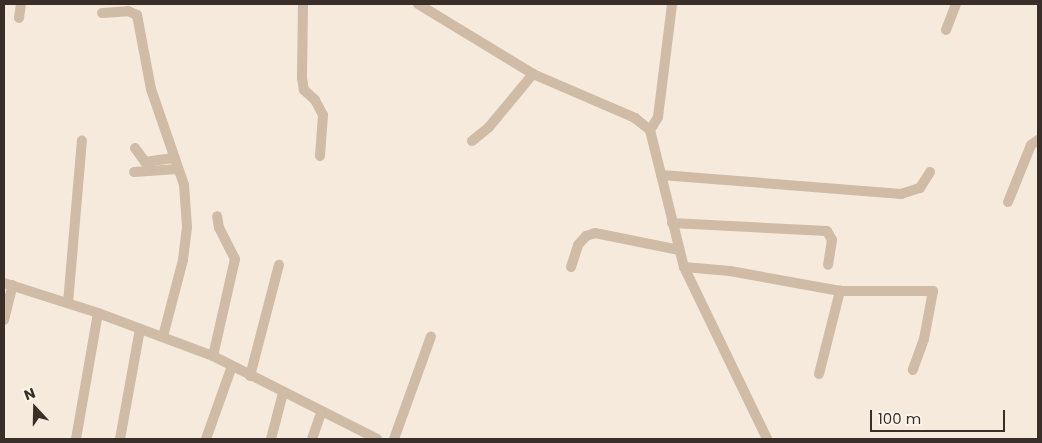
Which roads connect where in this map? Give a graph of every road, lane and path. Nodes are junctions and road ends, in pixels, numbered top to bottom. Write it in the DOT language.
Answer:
graph roads {
  1 [pos="22,4"];
  2 [pos="303,4"];
  3 [pos="418,4"];
  4 [pos="672,4"];
  5 [pos="956,4"];
  6 [pos="102,13"];
  7 [pos="19,18"];
  8 [pos="946,30"];
  9 [pos="533,74"];
  10 [pos="650,130"];
  11 [pos="1038,140"];
  12 [pos="82,141"];
  13 [pos="472,141"];
  14 [pos="135,148"];
  15 [pos="320,156"];
  16 [pos="175,158"];
  17 [pos="178,169"];
  18 [pos="134,172"];
  19 [pos="930,172"];
  20 [pos="661,175"];
  21 [pos="1008,202"];
  22 [pos="217,216"];
  23 [pos="672,224"];
  24 [pos="679,250"];
  25 [pos="279,265"];
  26 [pos="828,266"];
  27 [pos="572,267"];
  28 [pos="684,267"];
  29 [pos="8,284"];
  30 [pos="840,291"];
  31 [pos="68,302"];
  32 [pos="98,313"];
  33 [pos="4,320"];
  34 [pos="140,329"];
  35 [pos="163,336"];
  36 [pos="431,336"];
  37 [pos="213,356"];
  38 [pos="232,366"];
  39 [pos="913,370"];
  40 [pos="819,374"];
  41 [pos="250,376"];
  42 [pos="283,393"];
  43 [pos="321,413"];
  44 [pos="76,439"];
  45 [pos="120,439"];
  46 [pos="206,439"];
  47 [pos="271,439"];
  48 [pos="312,439"];
  49 [pos="377,439"];
  50 [pos="394,439"];
  51 [pos="768,439"];
  1 -- 7 [label="street"];
  2 -- 15 [label="street"];
  3 -- 9 [label="street"];
  4 -- 10 [label="street"];
  5 -- 8 [label="street"];
  6 -- 16 [label="street"];
  9 -- 10 [label="street"];
  9 -- 13 [label="street"];
  10 -- 20 [label="street"];
  11 -- 21 [label="street"];
  12 -- 31 [label="street"];
  14 -- 16 [label="street"];
  16 -- 17 [label="street"];
  17 -- 18 [label="street"];
  17 -- 35 [label="street"];
  19 -- 20 [label="street"];
  20 -- 23 [label="street"];
  22 -- 37 [label="street"];
  23 -- 24 [label="street"];
  23 -- 26 [label="street"];
  24 -- 27 [label="street"];
  24 -- 28 [label="street"];
  25 -- 41 [label="street"];
  28 -- 30 [label="street"];
  28 -- 51 [label="street"];
  29 -- 31 [label="street"];
  29 -- 33 [label="street"];
  30 -- 39 [label="street"];
  30 -- 40 [label="street"];
  31 -- 32 [label="street"];
  32 -- 34 [label="street"];
  32 -- 44 [label="street"];
  34 -- 35 [label="street"];
  34 -- 45 [label="street"];
  35 -- 37 [label="street"];
  36 -- 50 [label="street"];
  37 -- 38 [label="street"];
  38 -- 41 [label="street"];
  38 -- 46 [label="street"];
  41 -- 42 [label="street"];
  42 -- 43 [label="street"];
  42 -- 47 [label="street"];
  43 -- 48 [label="street"];
  43 -- 49 [label="street"];
}
